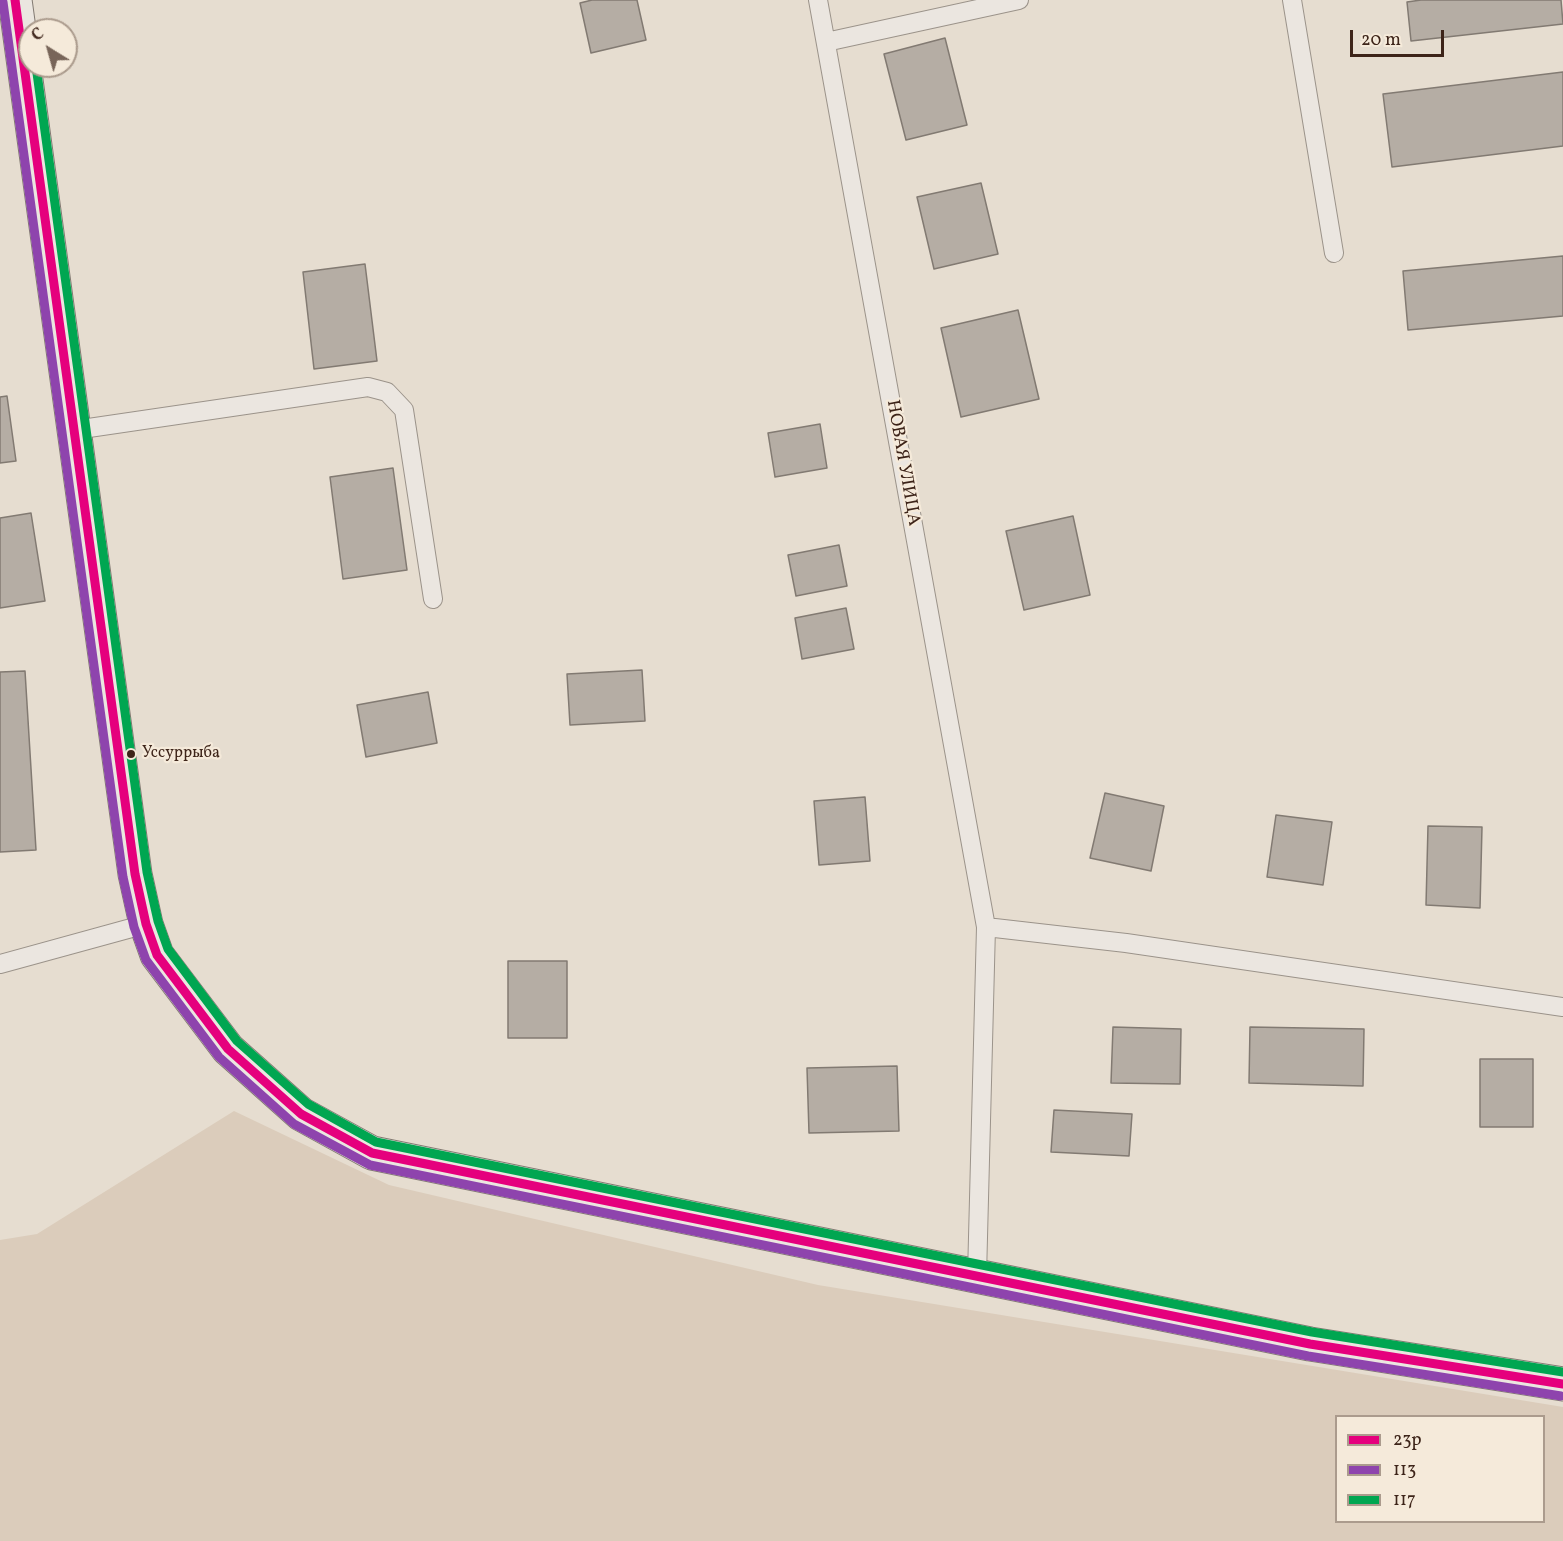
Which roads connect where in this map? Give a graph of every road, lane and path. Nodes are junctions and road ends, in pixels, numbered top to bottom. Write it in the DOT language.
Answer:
graph roads {
  1 [pos="819,0"];
  2 [pos="1019,0"];
  3 [pos="1292,0"];
  4 [pos="11,19"];
  5 [pos="826,42"];
  6 [pos="1334,253"];
  7 [pos="75,430"];
  8 [pos="433,599"];
  9 [pos="146,924"];
  10 [pos="986,927"];
  11 [pos="0,964"];
  12 [pos="1563,1007"];
  13 [pos="977,1276"];
  14 [pos="1563,1384"];
  1 -- 5 [label="lane, НОВАЯ УЛИЦА"];
  2 -- 5 [label="lane"];
  3 -- 6 [label="lane"];
  4 -- 7 [label="main road"];
  5 -- 10 [label="lane, НОВАЯ УЛИЦА"];
  7 -- 8 [label="lane"];
  7 -- 9 [label="main road"];
  9 -- 11 [label="lane"];
  9 -- 13 [label="main road"];
  10 -- 12 [label="lane"];
  10 -- 13 [label="lane, НОВАЯ УЛИЦА"];
  13 -- 14 [label="main road"];
}
